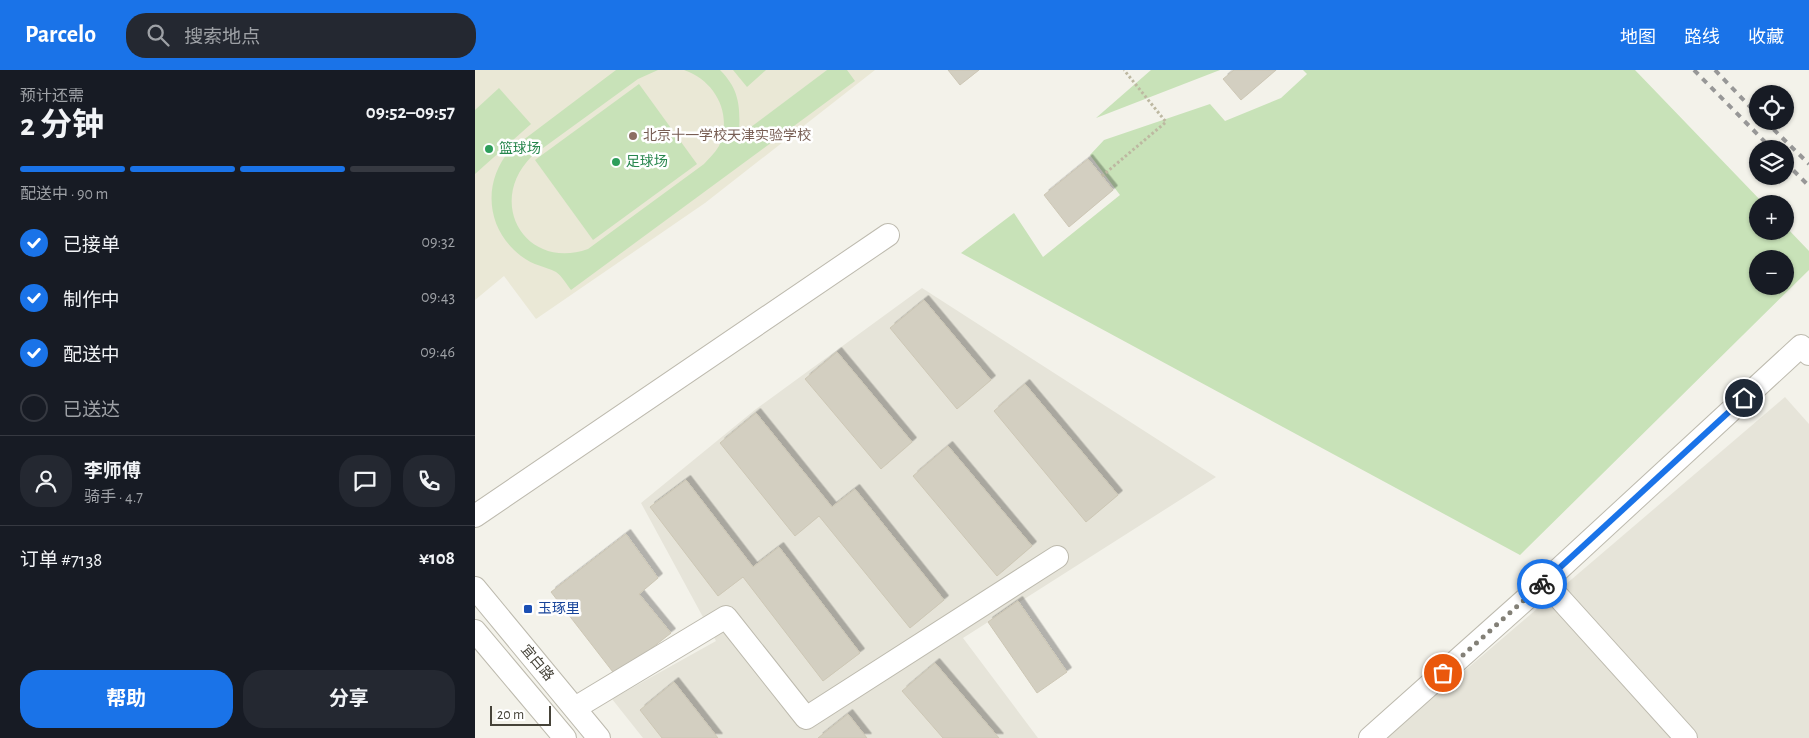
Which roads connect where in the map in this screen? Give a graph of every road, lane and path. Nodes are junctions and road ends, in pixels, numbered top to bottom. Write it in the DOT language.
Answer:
graph roads {
  1 [pos="1123,70"];
  2 [pos="1102,176"];
  3 [pos="888,235"];
  4 [pos="1809,354"];
  5 [pos="475,516"];
  6 [pos="1057,557"];
  7 [pos="1545,582"];
  8 [pos="475,588"];
  9 [pos="475,631"];
  10 [pos="575,708"];
  11 [pos="565,738"];
  12 [pos="599,738"];
  13 [pos="1369,738"];
  14 [pos="1686,738"];
  1 -- 2 [label="path"];
  3 -- 5 [label="street"];
  4 -- 7 [label="street"];
  6 -- 10 [label="street"];
  7 -- 13 [label="street"];
  7 -- 14 [label="street"];
  8 -- 10 [label="street, 宜白路"];
  9 -- 11 [label="street, 宜白路"];
  10 -- 12 [label="street, 宜白路"];
}
